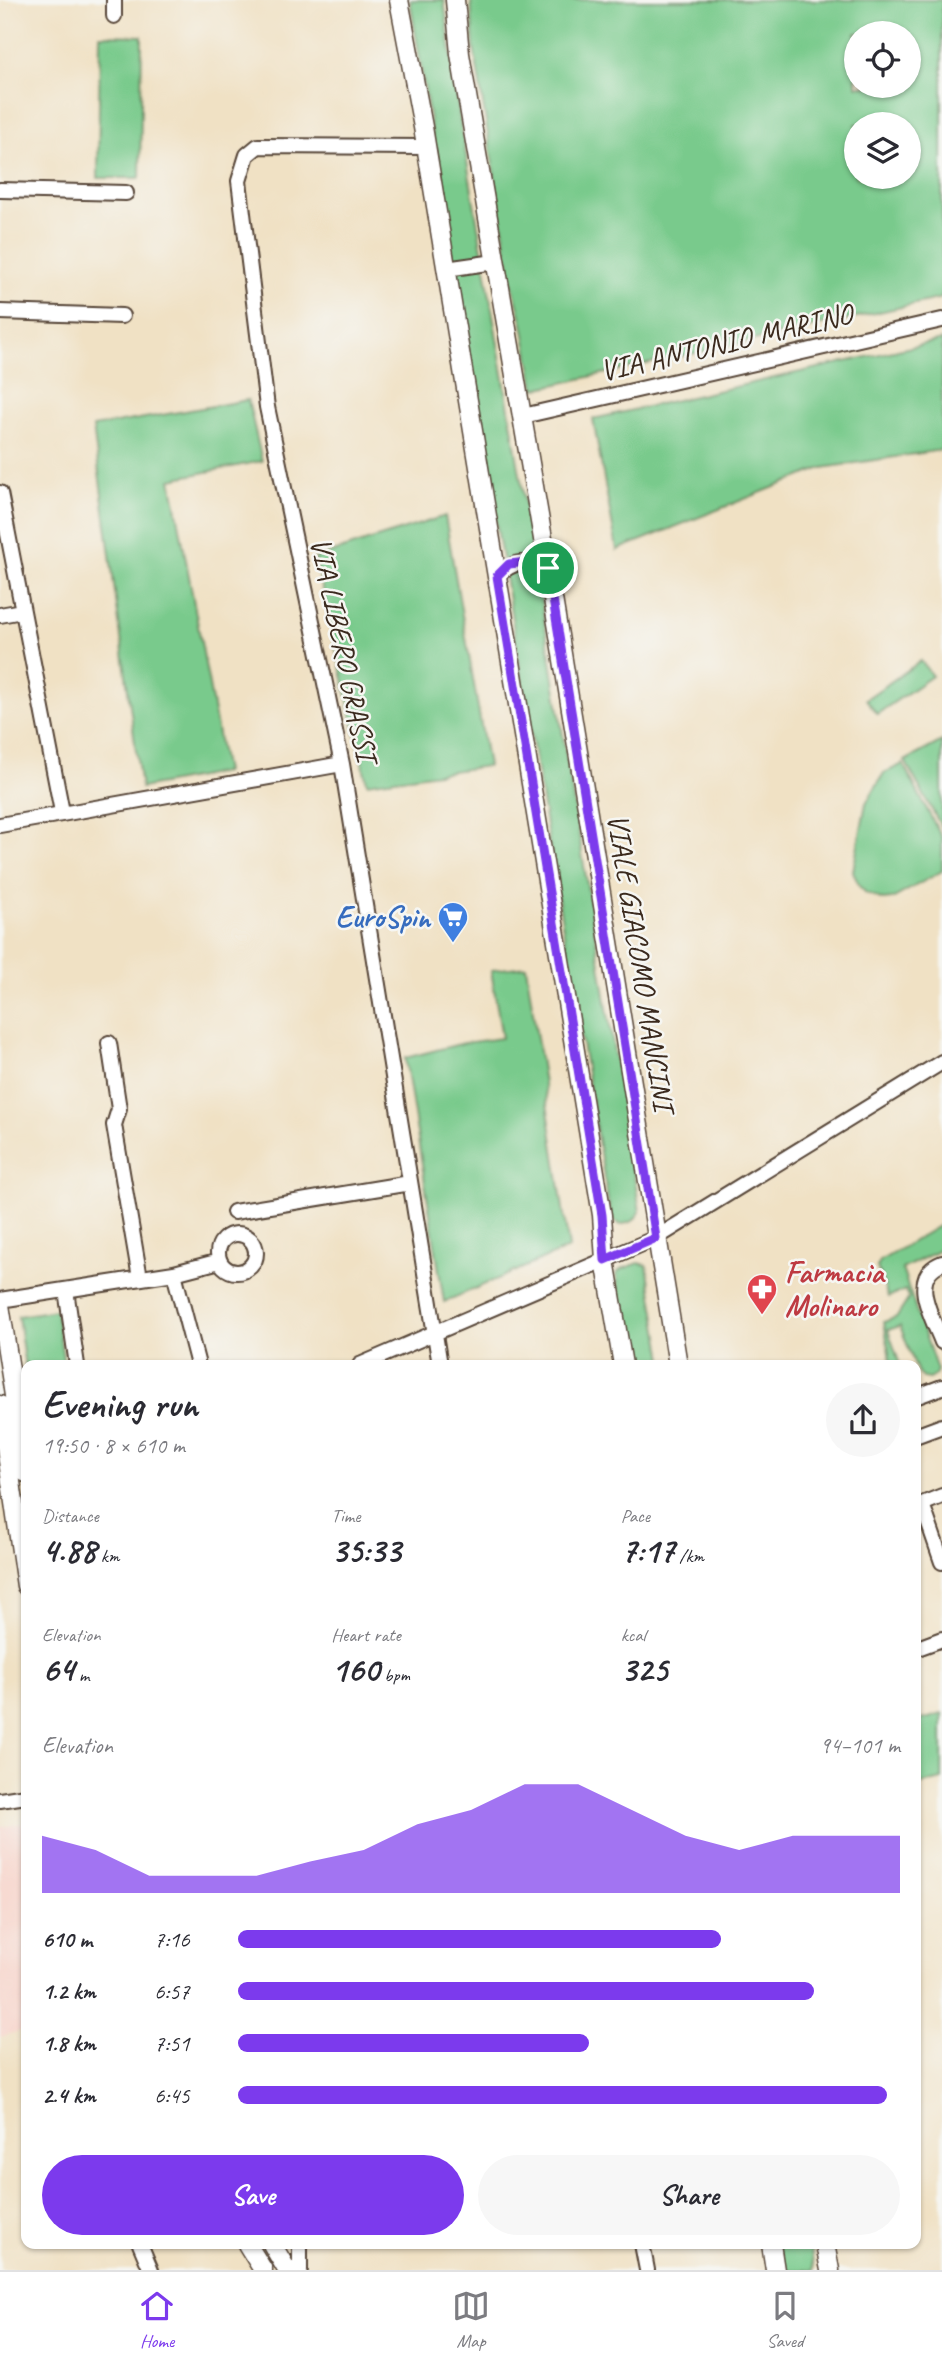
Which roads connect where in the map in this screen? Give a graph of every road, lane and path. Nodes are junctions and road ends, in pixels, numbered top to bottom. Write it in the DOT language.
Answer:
graph roads {
  1 [pos="114,0"];
  2 [pos="399,0"];
  3 [pos="456,0"];
  4 [pos="114,16"];
  5 [pos="426,147"];
  6 [pos="0,190"];
  7 [pos="126,193"];
  8 [pos="495,262"];
  9 [pos="446,270"];
  10 [pos="0,312"];
  11 [pos="122,316"];
  12 [pos="942,320"];
  13 [pos="523,416"];
  14 [pos="0,493"];
  15 [pos="548,568"];
  16 [pos="497,576"];
  17 [pos="22,611"];
  18 [pos="0,615"];
  19 [pos="342,764"];
  20 [pos="62,812"];
  21 [pos="0,825"];
  22 [pos="109,1043"];
  23 [pos="942,1062"];
  24 [pos="410,1183"];
  25 [pos="234,1212"];
  26 [pos="656,1238"];
  27 [pos="605,1260"];
  28 [pos="220,1261"];
  29 [pos="942,1263"];
  30 [pos="174,1273"];
  31 [pos="139,1278"];
  32 [pos="66,1290"];
  33 [pos="0,1303"];
  34 [pos="434,1333"];
  35 [pos="942,1342"];
  36 [pos="76,1360"];
  37 [pos="197,1360"];
  38 [pos="372,1360"];
  39 [pos="439,1360"];
  40 [pos="622,1360"];
  41 [pos="677,1360"];
  42 [pos="942,1387"];
  43 [pos="921,1395"];
  44 [pos="0,1405"];
  45 [pos="942,1426"];
  46 [pos="921,1434"];
  47 [pos="21,1440"];
  48 [pos="942,1496"];
  49 [pos="921,1504"];
  50 [pos="921,1512"];
  51 [pos="21,1551"];
  52 [pos="942,1562"];
  53 [pos="942,1639"];
  54 [pos="921,1647"];
  55 [pos="21,1797"];
  56 [pos="0,1800"];
  57 [pos="142,2249"];
  58 [pos="250,2249"];
  59 [pos="275,2249"];
  60 [pos="300,2249"];
  61 [pos="643,2249"];
  62 [pos="772,2249"];
  63 [pos="826,2249"];
  64 [pos="151,2270"];
  65 [pos="262,2270"];
  66 [pos="287,2270"];
  67 [pos="300,2270"];
  68 [pos="647,2270"];
  69 [pos="775,2270"];
  70 [pos="830,2270"];
  1 -- 4 [label="street"];
  2 -- 5 [label="street"];
  3 -- 8 [label="street, VIALE GIACOMO MANCINI"];
  5 -- 9 [label="street"];
  5 -- 19 [label="street, VIA LIBERO GRASSI"];
  6 -- 7 [label="street"];
  8 -- 9 [label="street"];
  8 -- 13 [label="street, VIALE GIACOMO MANCINI"];
  9 -- 16 [label="street"];
  10 -- 11 [label="street"];
  12 -- 13 [label="street, VIA ANTONIO MARINO"];
  13 -- 15 [label="street, VIALE GIACOMO MANCINI"];
  14 -- 17 [label="street"];
  15 -- 16 [label="street"];
  15 -- 26 [label="street, VIALE GIACOMO MANCINI"];
  16 -- 27 [label="street"];
  17 -- 18 [label="street"];
  17 -- 20 [label="street"];
  19 -- 20 [label="street"];
  19 -- 24 [label="street, VIA LIBERO GRASSI"];
  20 -- 21 [label="street"];
  22 -- 31 [label="street"];
  23 -- 26 [label="street"];
  24 -- 25 [label="street"];
  24 -- 34 [label="street, VIA LIBERO GRASSI"];
  26 -- 27 [label="street"];
  26 -- 41 [label="street, VIALE GIACOMO MANCINI"];
  27 -- 34 [label="street"];
  27 -- 40 [label="street"];
  28 -- 30 [label="street"];
  29 -- 35 [label="street"];
  30 -- 31 [label="street"];
  30 -- 37 [label="street"];
  31 -- 32 [label="street"];
  32 -- 33 [label="street"];
  32 -- 36 [label="street"];
  33 -- 47 [label="street"];
  34 -- 38 [label="street"];
  34 -- 39 [label="street, VIA LIBERO GRASSI"];
  42 -- 43 [label="street"];
  44 -- 51 [label="street"];
  45 -- 46 [label="street"];
  48 -- 49 [label="street"];
  50 -- 52 [label="street"];
  53 -- 54 [label="street"];
  55 -- 56 [label="street"];
  57 -- 64 [label="street"];
  58 -- 65 [label="street"];
  59 -- 66 [label="street"];
  60 -- 67 [label="street"];
  61 -- 68 [label="street"];
  62 -- 69 [label="street"];
  63 -- 70 [label="street"];
}
